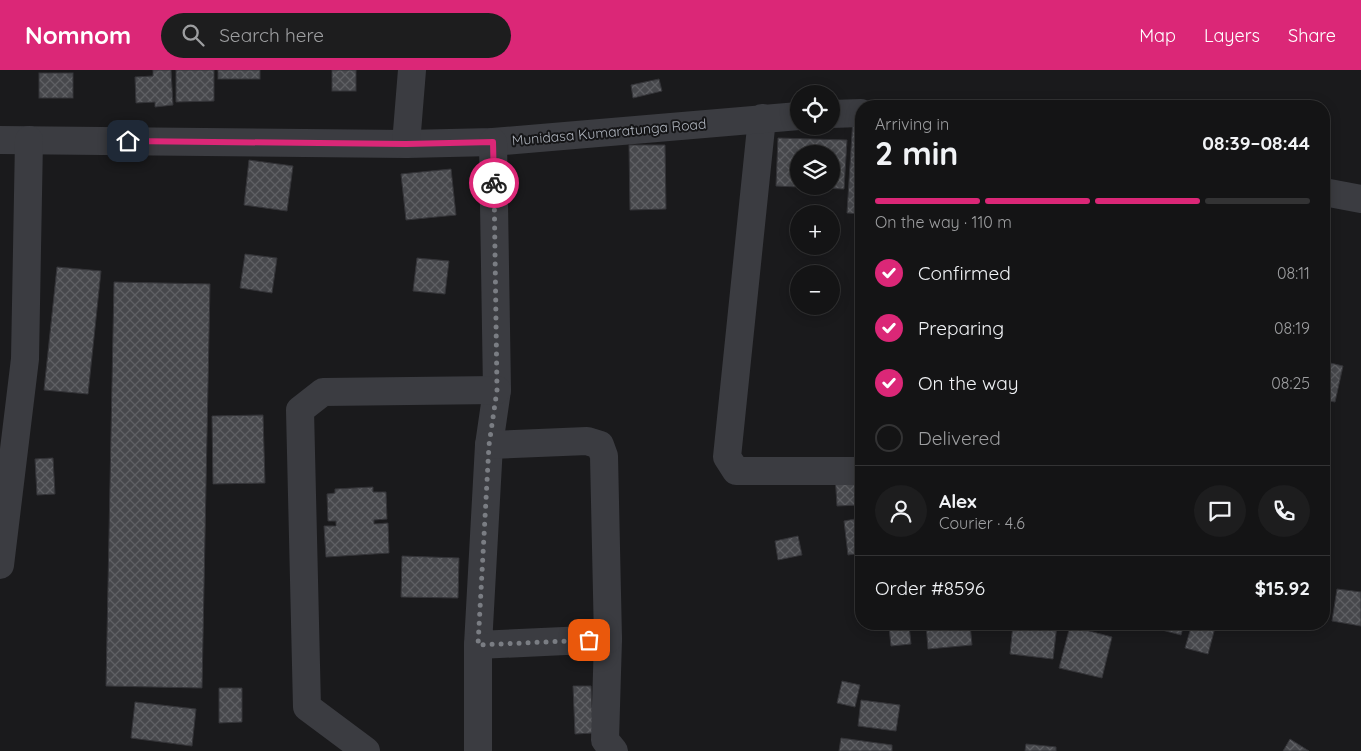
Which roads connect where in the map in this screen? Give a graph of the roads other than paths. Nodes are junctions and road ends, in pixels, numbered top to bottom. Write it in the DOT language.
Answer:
graph roads {
  1 [pos="412,70"];
  2 [pos="855,113"];
  3 [pos="840,114"];
  4 [pos="790,116"];
  5 [pos="762,118"];
  6 [pos="0,140"];
  7 [pos="29,140"];
  8 [pos="493,142"];
  9 [pos="406,144"];
  10 [pos="1330,193"];
  11 [pos="1361,199"];
  12 [pos="497,390"];
  13 [pos="489,445"];
  14 [pos="855,471"];
  15 [pos="0,565"];
  16 [pos="608,639"];
  17 [pos="478,645"];
  18 [pos="366,751"];
  19 [pos="478,751"];
  20 [pos="614,751"];
  1 -- 9 [label="street"];
  2 -- 3 [label="street"];
  4 -- 5 [label="street, Munidasa Kumaratunga Road"];
  5 -- 8 [label="street, Munidasa Kumaratunga Road"];
  5 -- 14 [label="street"];
  6 -- 7 [label="street, Munidasa Kumaratunga Road"];
  7 -- 9 [label="street, Munidasa Kumaratunga Road"];
  7 -- 15 [label="street"];
  8 -- 9 [label="street, Munidasa Kumaratunga Road"];
  8 -- 12 [label="street"];
  10 -- 11 [label="street"];
  12 -- 13 [label="street"];
  12 -- 18 [label="street"];
  13 -- 16 [label="street"];
  13 -- 17 [label="street"];
  16 -- 17 [label="street"];
  16 -- 20 [label="street"];
  17 -- 19 [label="street"];
}
